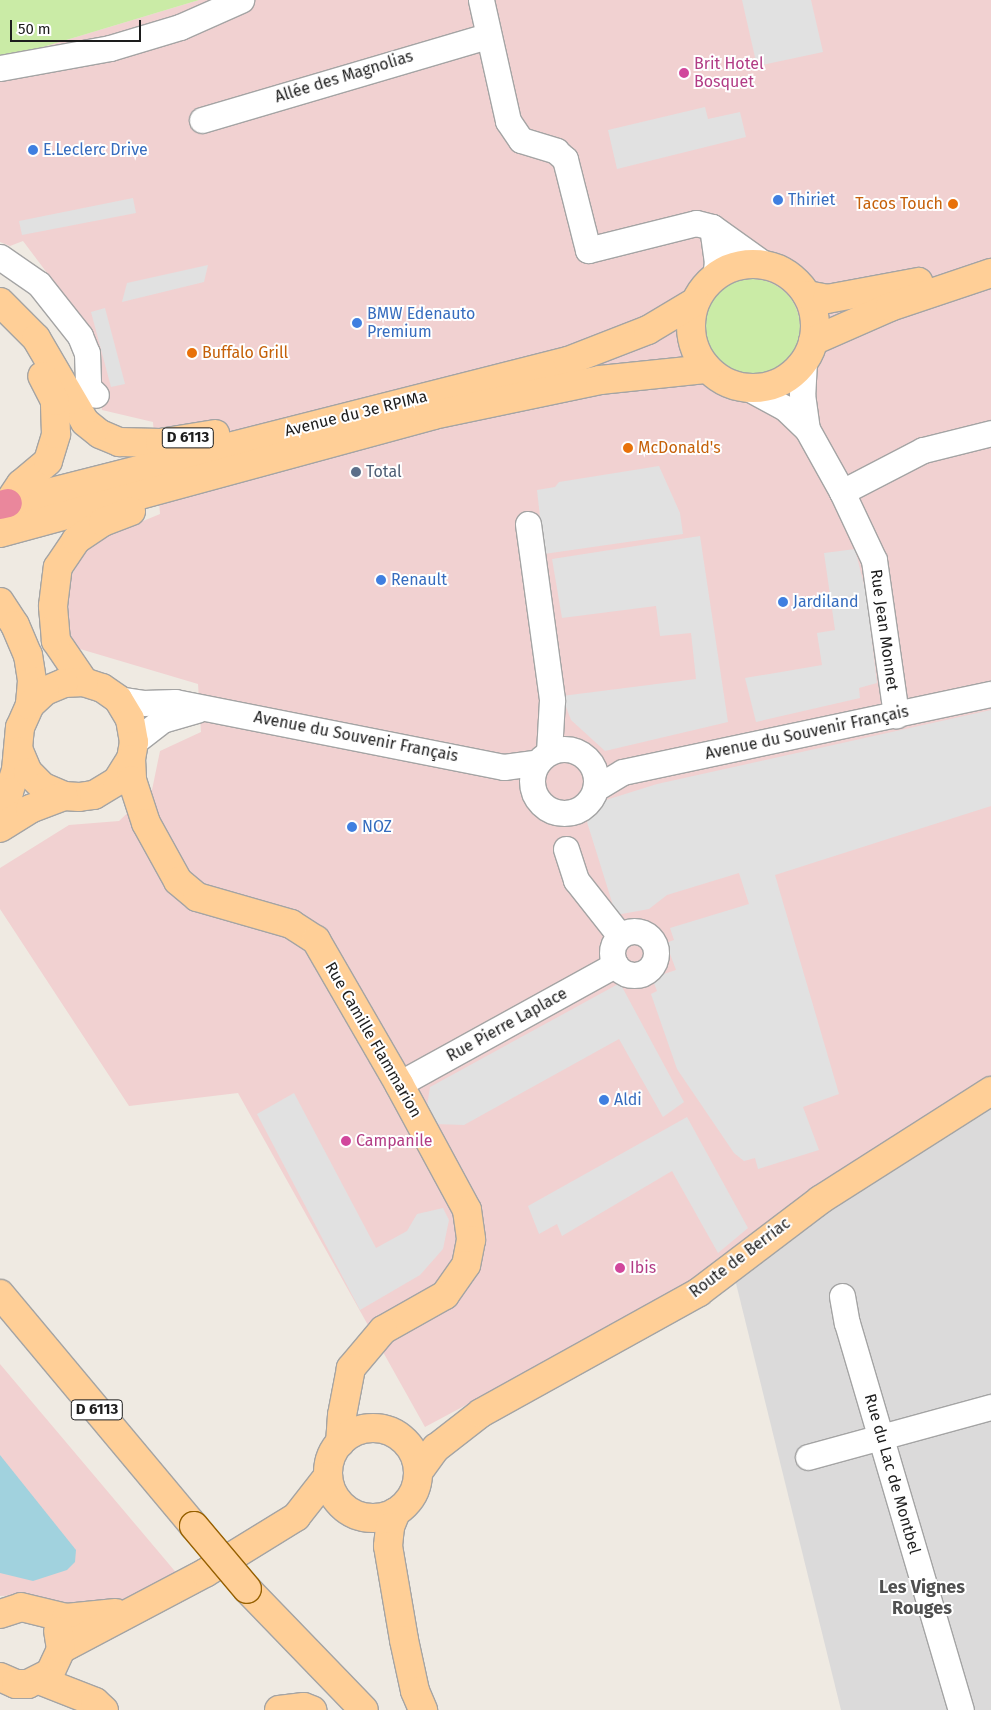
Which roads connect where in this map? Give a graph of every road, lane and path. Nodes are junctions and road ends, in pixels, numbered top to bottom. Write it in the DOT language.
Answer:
graph roads {
  1 [pos="241,0"];
  2 [pos="481,0"];
  3 [pos="488,36"];
  4 [pos="0,68"];
  5 [pos="202,120"];
  6 [pos="712,227"];
  7 [pos="0,257"];
  8 [pos="764,264"];
  9 [pos="991,267"];
  10 [pos="991,272"];
  11 [pos="715,276"];
  12 [pos="807,295"];
  13 [pos="0,302"];
  14 [pos="695,302"];
  15 [pos="0,324"];
  16 [pos="808,351"];
  17 [pos="707,368"];
  18 [pos="748,388"];
  19 [pos="442,392"];
  20 [pos="96,395"];
  21 [pos="806,429"];
  22 [pos="991,433"];
  23 [pos="318,446"];
  24 [pos="842,492"];
  25 [pos="4,504"];
  26 [pos="528,524"];
  27 [pos="0,533"];
  28 [pos="0,602"];
  29 [pos="84,682"];
  30 [pos="991,694"];
  31 [pos="118,699"];
  32 [pos="552,700"];
  33 [pos="30,705"];
  34 [pos="207,708"];
  35 [pos="896,715"];
  36 [pos="19,751"];
  37 [pos="133,751"];
  38 [pos="577,751"];
  39 [pos="544,757"];
  40 [pos="504,767"];
  41 [pos="595,778"];
  42 [pos="94,794"];
  43 [pos="64,796"];
  44 [pos="541,801"];
  45 [pos="0,802"];
  46 [pos="579,809"];
  47 [pos="146,823"];
  48 [pos="0,828"];
  49 [pos="566,849"];
  50 [pos="620,936"];
  51 [pos="615,965"];
  52 [pos="400,1084"];
  53 [pos="991,1091"];
  54 [pos="0,1294"];
  55 [pos="842,1296"];
  56 [pos="348,1384"];
  57 [pos="991,1407"];
  58 [pos="481,1413"];
  59 [pos="393,1433"];
  60 [pos="882,1437"];
  61 [pos="340,1443"];
  62 [pos="808,1456"];
  63 [pos="419,1471"];
  64 [pos="328,1476"];
  65 [pos="349,1511"];
  66 [pos="396,1512"];
  67 [pos="296,1517"];
  68 [pos="247,1589"];
  69 [pos="3,1609"];
  70 [pos="130,1612"];
  71 [pos="45,1614"];
  72 [pos="61,1649"];
  73 [pos="2,1680"];
  74 [pos="39,1680"];
  75 [pos="104,1710"];
  76 [pos="279,1710"];
  77 [pos="312,1710"];
  78 [pos="342,1710"];
  79 [pos="364,1710"];
  80 [pos="424,1710"];
  81 [pos="961,1710"];
  1 -- 4 [label="street"];
  2 -- 3 [label="street"];
  3 -- 5 [label="street, Allée des Magnolias"];
  3 -- 6 [label="street"];
  6 -- 8 [label="street"];
  6 -- 11 [label="street"];
  7 -- 20 [label="street"];
  8 -- 11 [label="main road"];
  8 -- 12 [label="main road"];
  9 -- 12 [label="main road"];
  10 -- 16 [label="main road"];
  11 -- 14 [label="main road"];
  12 -- 16 [label="main road"];
  13 -- 19 [label="main road, D 6113"];
  14 -- 17 [label="main road"];
  14 -- 19 [label="main road, Avenue du 3e RPIMa / D 6113"];
  15 -- 25 [label="main road, D 6113"];
  16 -- 18 [label="main road"];
  16 -- 21 [label="street, Rue Jean Monnet"];
  17 -- 18 [label="main road"];
  17 -- 23 [label="main road, Avenue du 3e RPIMa / D 6113"];
  18 -- 21 [label="street, Rue Jean Monnet"];
  19 -- 25 [label="main road, Avenue du 3e RPIMa / D 6113"];
  21 -- 24 [label="street, Rue Jean Monnet"];
  22 -- 24 [label="street"];
  23 -- 27 [label="main road, D 6113"];
  23 -- 29 [label="main road"];
  24 -- 35 [label="street, Rue Jean Monnet"];
  26 -- 32 [label="street"];
  28 -- 33 [label="main road"];
  29 -- 31 [label="main road"];
  29 -- 33 [label="main road"];
  30 -- 35 [label="street, Avenue du Souvenir Français"];
  31 -- 34 [label="street, Avenue du Souvenir Français"];
  31 -- 37 [label="main road"];
  32 -- 38 [label="street"];
  32 -- 39 [label="street"];
  33 -- 36 [label="main road"];
  34 -- 37 [label="street, Avenue du Souvenir Français"];
  34 -- 40 [label="street, Avenue du Souvenir Français"];
  35 -- 41 [label="street, Avenue du Souvenir Français"];
  36 -- 43 [label="main road"];
  36 -- 45 [label="main road"];
  37 -- 42 [label="main road"];
  37 -- 47 [label="main road, Rue Camille Flammarion"];
  38 -- 39 [label="street"];
  38 -- 41 [label="street"];
  39 -- 40 [label="street, Avenue du Souvenir Français"];
  39 -- 44 [label="street"];
  40 -- 44 [label="street, Avenue du Souvenir Français"];
  41 -- 46 [label="street"];
  42 -- 43 [label="main road"];
  42 -- 47 [label="main road, Rue Camille Flammarion"];
  43 -- 48 [label="main road"];
  44 -- 46 [label="street"];
  44 -- 49 [label="street"];
  46 -- 49 [label="street"];
  47 -- 52 [label="main road, Rue Camille Flammarion"];
  49 -- 50 [label="street"];
  50 -- 51 [label="street"];
  50 -- 51 [label="street"];
  51 -- 52 [label="street, Rue Pierre Laplace"];
  52 -- 56 [label="main road, Rue Camille Flammarion"];
  53 -- 58 [label="main road, Route de Berriac"];
  54 -- 68 [label="main road, D 6113, bridge"];
  55 -- 60 [label="street, Rue du Lac de Montbel"];
  56 -- 59 [label="main road"];
  56 -- 61 [label="main road, Rue Camille Flammarion"];
  57 -- 60 [label="street"];
  58 -- 59 [label="main road, Route de Berriac"];
  58 -- 63 [label="main road, Route de Berriac"];
  59 -- 61 [label="main road"];
  59 -- 63 [label="main road"];
  60 -- 62 [label="street"];
  60 -- 81 [label="street, Rue du Lac de Montbel"];
  61 -- 64 [label="main road"];
  63 -- 66 [label="main road"];
  64 -- 65 [label="main road"];
  64 -- 67 [label="main road"];
  65 -- 66 [label="main road"];
  65 -- 67 [label="main road"];
  66 -- 80 [label="main road"];
  67 -- 70 [label="main road"];
  68 -- 78 [label="main road, D 6113"];
  68 -- 79 [label="main road, D 6113"];
  69 -- 71 [label="main road"];
  70 -- 71 [label="main road"];
  70 -- 72 [label="main road"];
  71 -- 72 [label="main road"];
  72 -- 74 [label="main road"];
  73 -- 74 [label="main road"];
  74 -- 75 [label="main road"];
  76 -- 77 [label="main road"];
}
